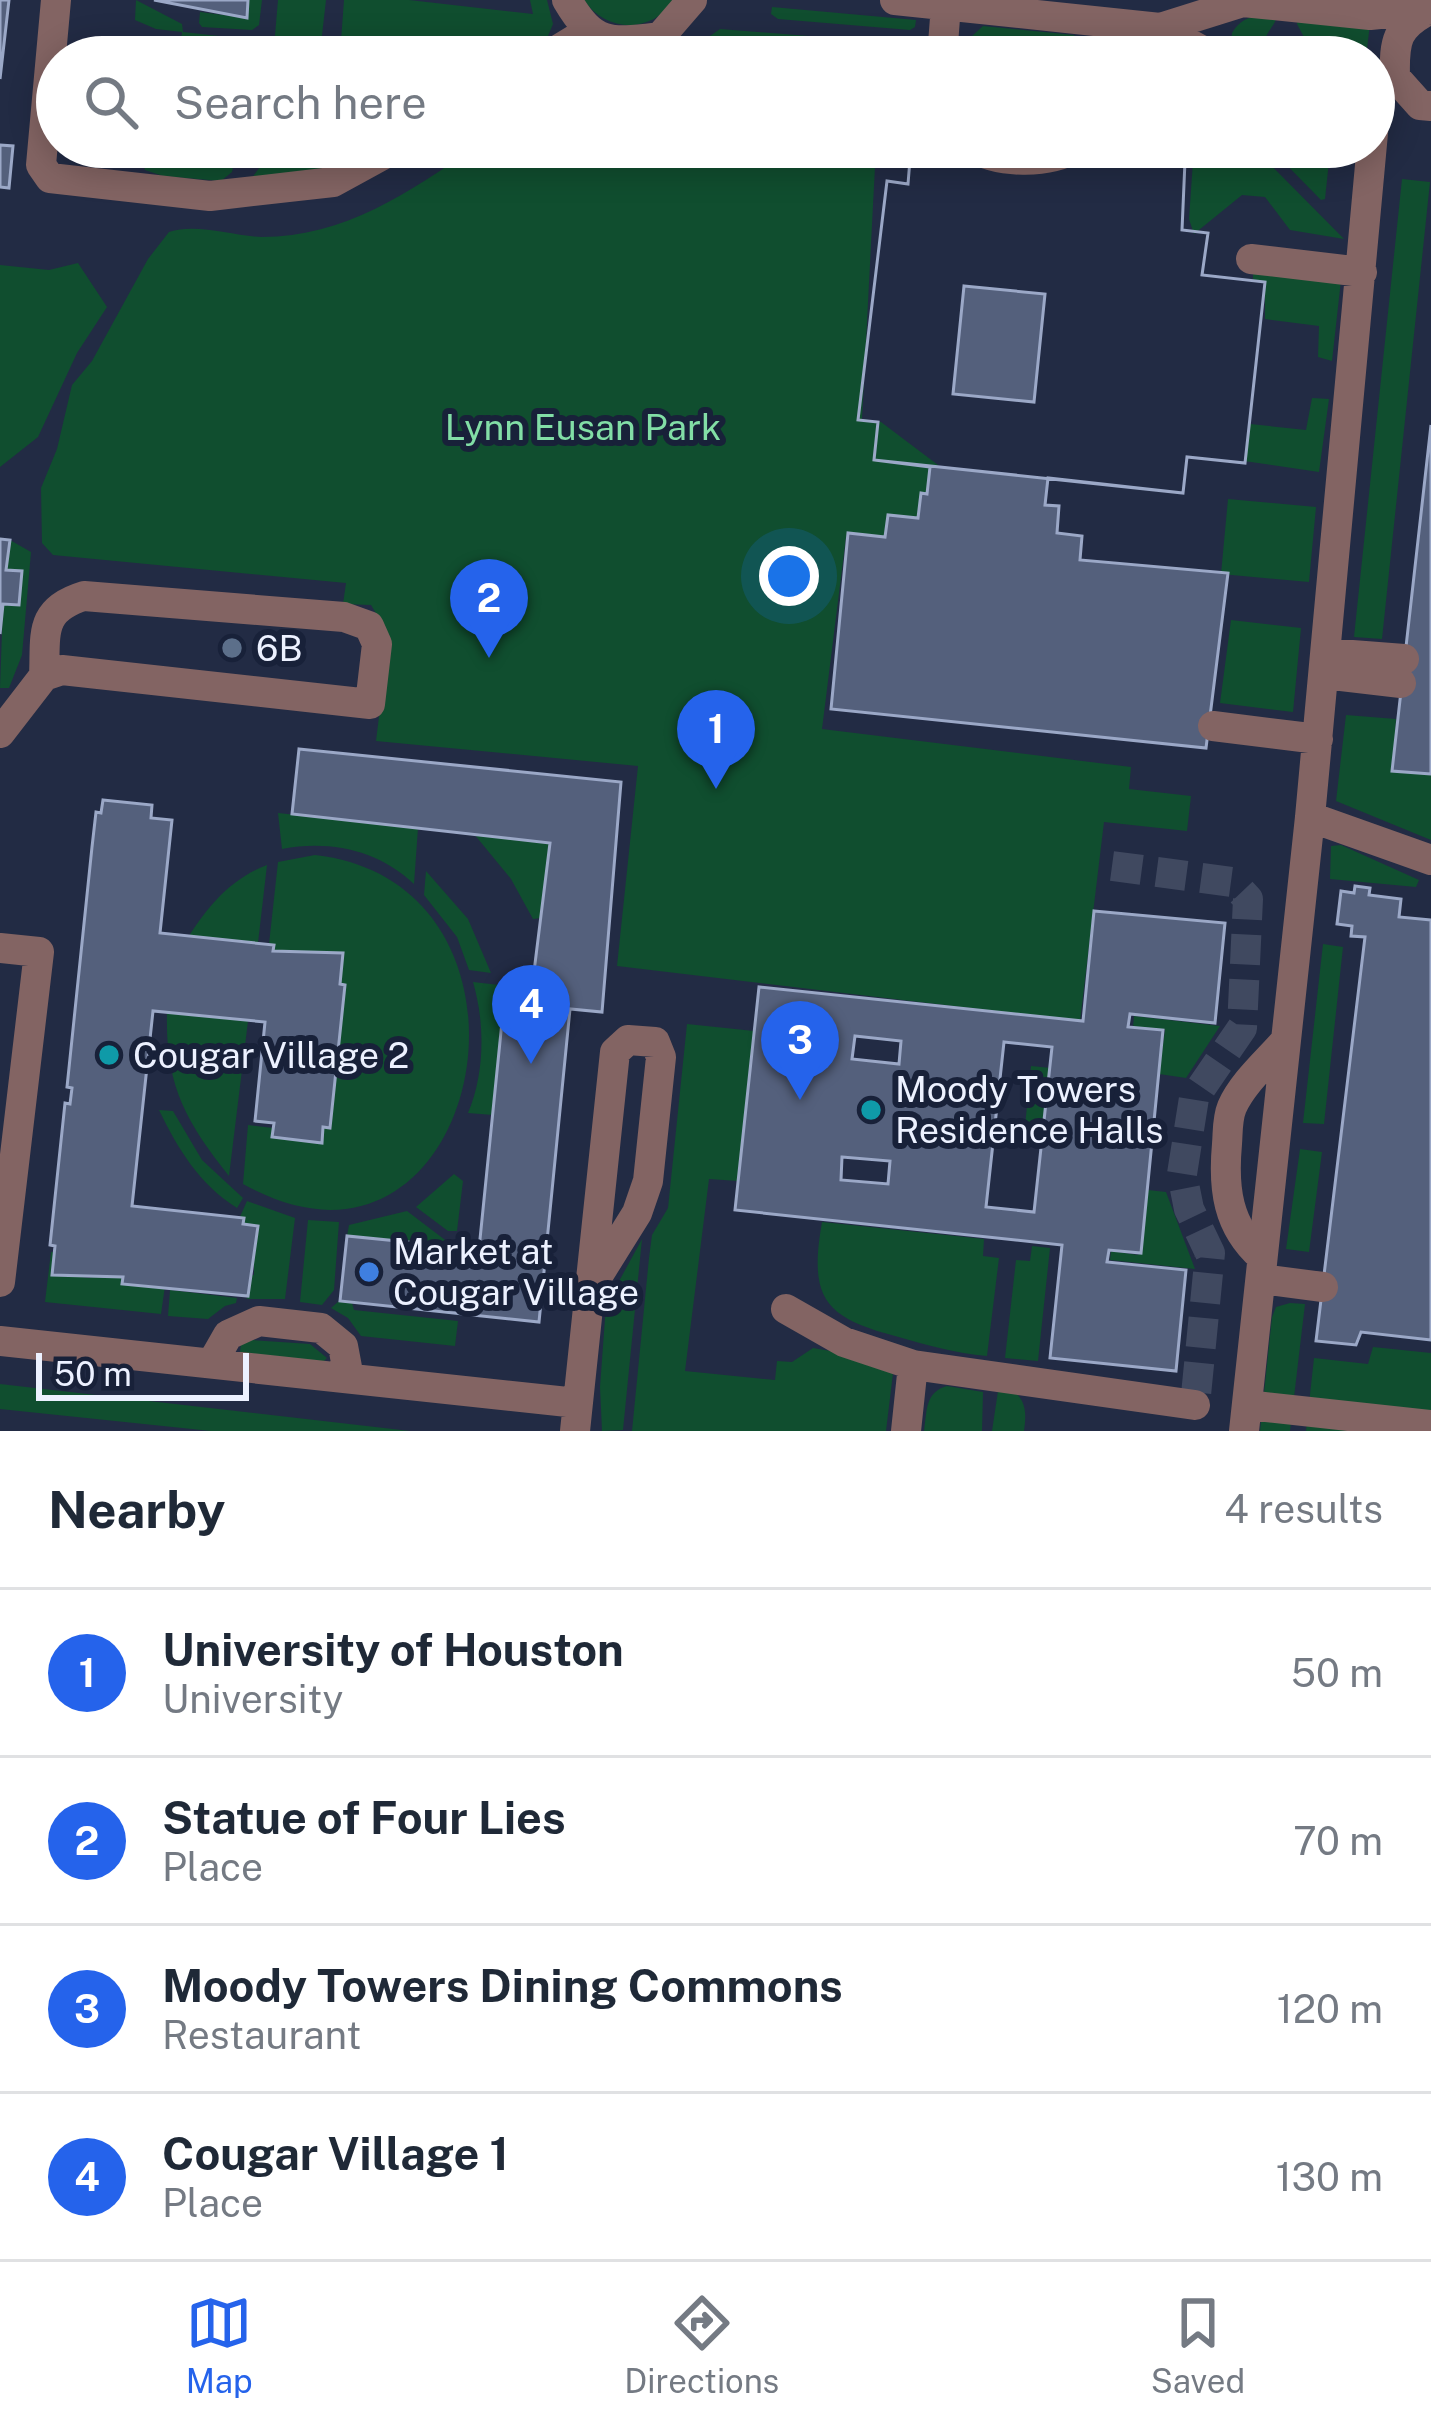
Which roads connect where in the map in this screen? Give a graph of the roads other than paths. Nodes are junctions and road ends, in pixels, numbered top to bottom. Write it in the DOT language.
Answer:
graph roads {
  1 [pos="56,0"];
  2 [pos="567,0"];
  3 [pos="692,0"];
  4 [pos="895,0"];
  5 [pos="1243,2"];
  6 [pos="946,5"];
  7 [pos="1431,9"];
  8 [pos="1108,23"];
  9 [pos="1160,28"];
  10 [pos="587,32"];
  11 [pos="52,36"];
  12 [pos="580,36"];
  13 [pos="599,36"];
  14 [pos="660,36"];
  15 [pos="944,36"];
  16 [pos="1107,36"];
  17 [pos="1175,36"];
  18 [pos="1223,36"];
  19 [pos="1395,43"];
  20 [pos="1395,77"];
  21 [pos="1395,96"];
  22 [pos="1425,105"];
  23 [pos="43,168"];
  24 [pos="359,168"];
  25 [pos="1370,168"];
  26 [pos="1251,259"];
  27 [pos="1362,272"];
  28 [pos="1325,663"];
  29 [pos="1403,671"];
  30 [pos="44,676"];
  31 [pos="1213,726"];
  32 [pos="0,733"];
  33 [pos="1318,739"];
  34 [pos="1310,818"];
  35 [pos="1431,860"];
  36 [pos="0,948"];
  37 [pos="1286,1040"];
  38 [pos="608,1107"];
  39 [pos="655,1112"];
  40 [pos="1262,1268"];
  41 [pos="0,1282"];
  42 [pos="1323,1286"];
  43 [pos="589,1290"];
  44 [pos="786,1309"];
  45 [pos="0,1341"];
  46 [pos="212,1363"];
  47 [pos="913,1365"];
  48 [pos="349,1378"];
  49 [pos="1195,1405"];
  50 [pos="576,1417"];
  51 [pos="1245,1418"];
  52 [pos="1346,1423"];
  53 [pos="1431,1425"];
  54 [pos="906,1431"];
  1 -- 11 [label="street"];
  2 -- 10 [label="street"];
  3 -- 14 [label="street"];
  4 -- 6 [label="street"];
  5 -- 7 [label="street"];
  5 -- 9 [label="street"];
  5 -- 18 [label="street"];
  6 -- 8 [label="street"];
  6 -- 15 [label="street"];
  7 -- 19 [label="street"];
  8 -- 9 [label="street"];
  8 -- 16 [label="street"];
  9 -- 17 [label="street"];
  10 -- 12 [label="street"];
  10 -- 13 [label="street"];
  20 -- 22 [label="street"];
  21 -- 22 [label="street"];
  23 -- 24 [label="street"];
  25 -- 27 [label="street"];
  26 -- 27 [label="street"];
  27 -- 28 [label="street"];
  28 -- 29 [label="street"];
  28 -- 33 [label="street"];
  30 -- 30 [label="street"];
  30 -- 32 [label="street"];
  31 -- 33 [label="street"];
  33 -- 34 [label="street"];
  34 -- 35 [label="street"];
  34 -- 37 [label="street"];
  36 -- 41 [label="street"];
  37 -- 40 [label="street"];
  37 -- 40 [label="street"];
  38 -- 39 [label="street"];
  38 -- 39 [label="street"];
  38 -- 43 [label="street"];
  39 -- 43 [label="street"];
  40 -- 42 [label="street"];
  40 -- 51 [label="street"];
  43 -- 50 [label="street"];
  44 -- 47 [label="street"];
  45 -- 46 [label="street"];
  46 -- 48 [label="street"];
  46 -- 48 [label="street"];
  47 -- 49 [label="street"];
  47 -- 54 [label="street"];
  48 -- 50 [label="street"];
  51 -- 52 [label="street"];
  52 -- 53 [label="street"];
}
